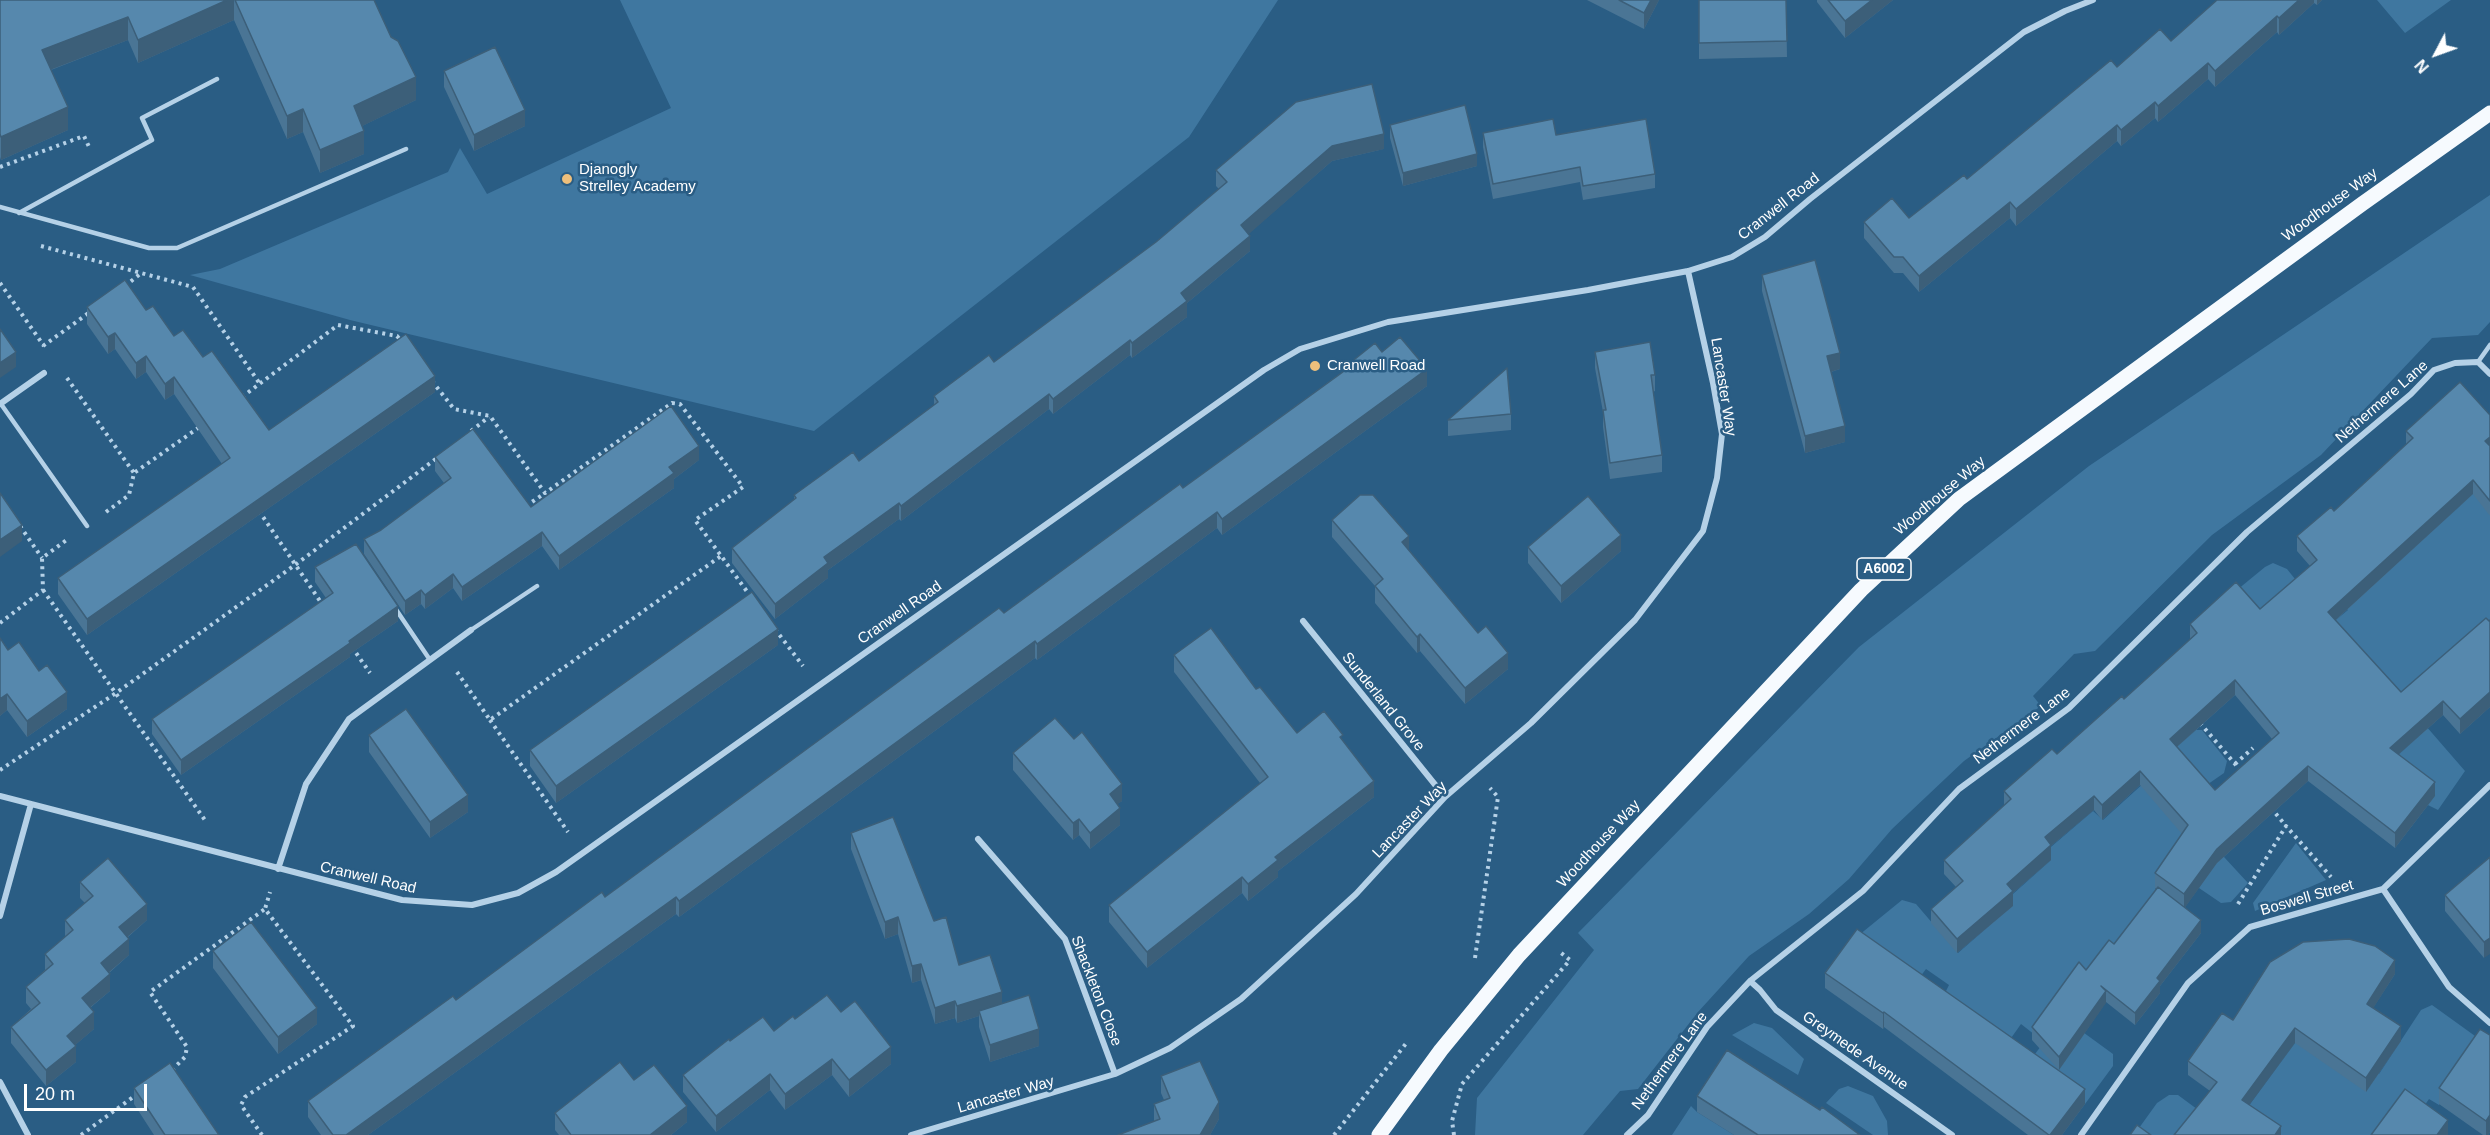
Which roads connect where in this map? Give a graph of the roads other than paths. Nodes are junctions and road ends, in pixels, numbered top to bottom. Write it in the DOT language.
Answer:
graph roads {
  1 [pos="2093,0"];
  2 [pos="217,79"];
  3 [pos="2490,113"];
  4 [pos="406,149"];
  5 [pos="0,207"];
  6 [pos="19,213"];
  7 [pos="1688,271"];
  8 [pos="2490,345"];
  9 [pos="2478,362"];
  10 [pos="44,373"];
  11 [pos="2490,374"];
  12 [pos="0,404"];
  13 [pos="87,526"];
  14 [pos="537,586"];
  15 [pos="393,605"];
  16 [pos="1303,621"];
  17 [pos="471,630"];
  18 [pos="430,660"];
  19 [pos="2490,785"];
  20 [pos="0,796"];
  21 [pos="1445,797"];
  22 [pos="31,804"];
  23 [pos="978,839"];
  24 [pos="278,869"];
  25 [pos="2383,889"];
  26 [pos="0,916"];
  27 [pos="1750,981"];
  28 [pos="2490,1023"];
  29 [pos="1115,1074"];
  30 [pos="0,1082"];
  31 [pos="28,1135"];
  32 [pos="911,1135"];
  33 [pos="1379,1135"];
  34 [pos="1627,1135"];
  35 [pos="1952,1135"];
  36 [pos="2081,1135"];
  1 -- 7 [label="street, Cranwell Road"];
  2 -- 6 [label="lane"];
  3 -- 33 [label="main road, Woodhouse Way / A6002"];
  4 -- 6 [label="lane"];
  5 -- 6 [label="lane"];
  7 -- 21 [label="street, Lancaster Way"];
  7 -- 24 [label="street, Cranwell Road"];
  8 -- 9 [label="lane"];
  9 -- 11 [label="street"];
  9 -- 27 [label="street, Nethermere Lane"];
  10 -- 12 [label="street"];
  12 -- 13 [label="lane"];
  14 -- 17 [label="lane"];
  15 -- 18 [label="lane"];
  16 -- 21 [label="street, Sunderland Grove"];
  17 -- 18 [label="street"];
  18 -- 24 [label="street"];
  19 -- 25 [label="street, Boswell Street"];
  20 -- 22 [label="street, Cranwell Road"];
  21 -- 29 [label="street, Lancaster Way"];
  22 -- 24 [label="street, Cranwell Road"];
  22 -- 26 [label="street"];
  23 -- 29 [label="street, Shackleton Close"];
  25 -- 28 [label="street"];
  25 -- 36 [label="street, Boswell Street"];
  27 -- 34 [label="street, Nethermere Lane"];
  27 -- 35 [label="street, Greymede Avenue"];
  29 -- 32 [label="street, Lancaster Way"];
  30 -- 31 [label="street"];
}
